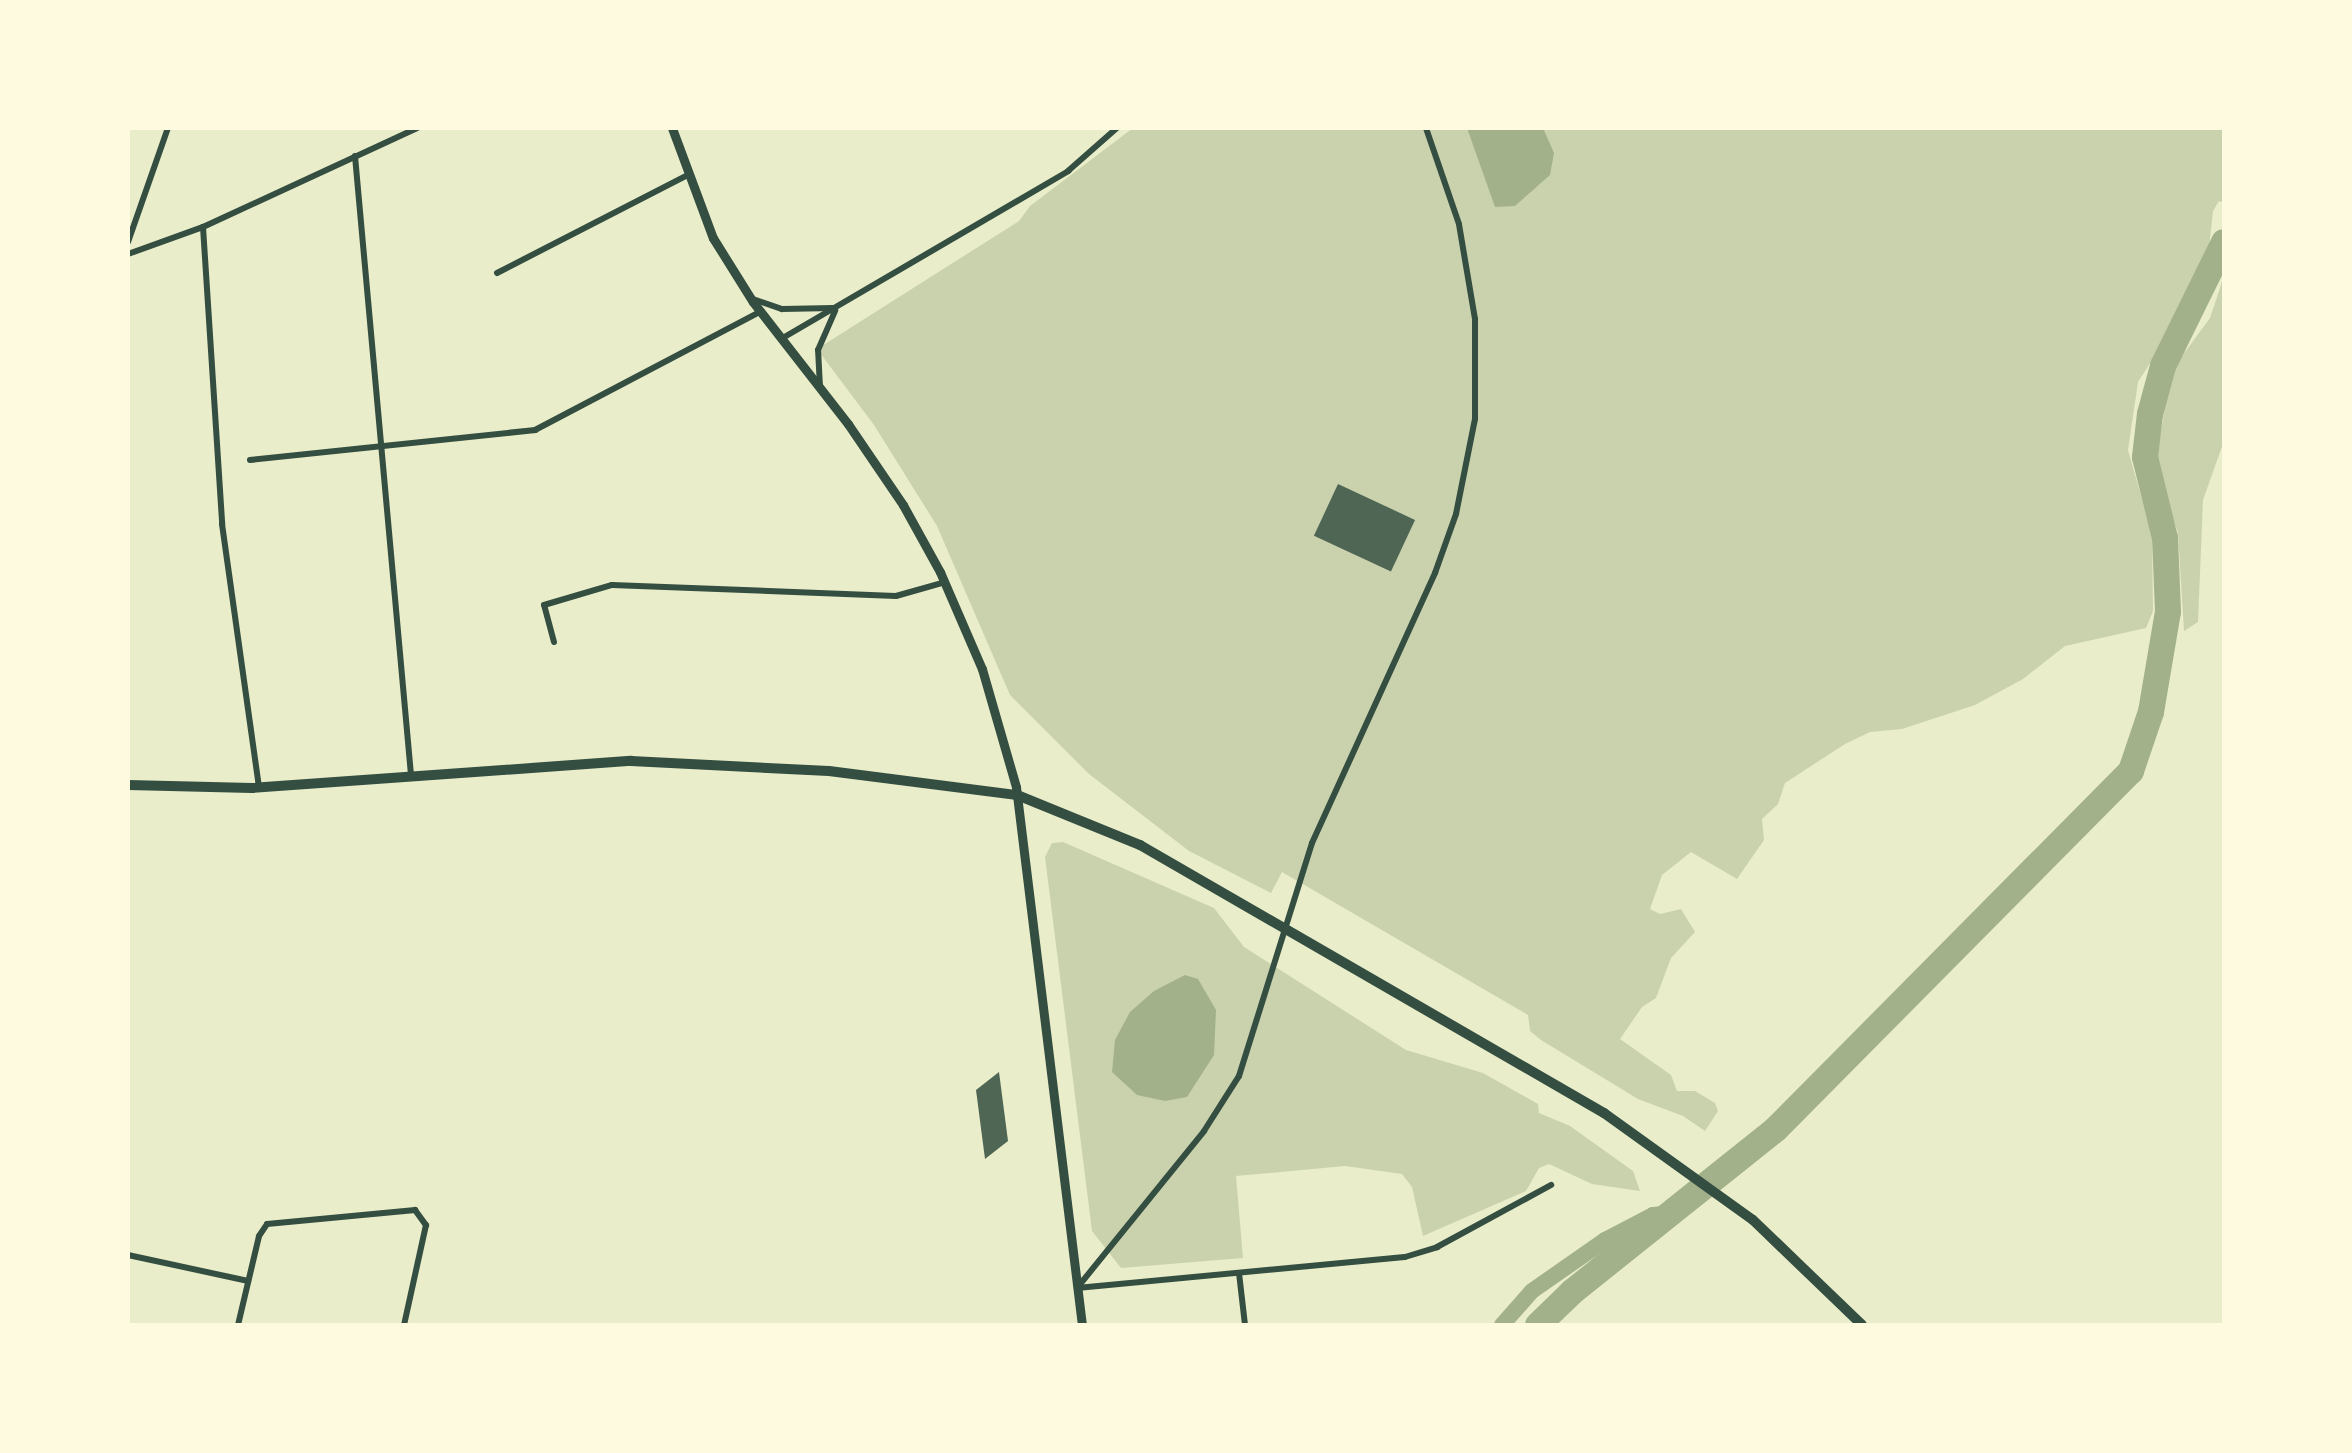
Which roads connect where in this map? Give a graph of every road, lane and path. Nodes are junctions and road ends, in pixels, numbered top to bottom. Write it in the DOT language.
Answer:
graph roads {
  1 [pos="168,128"];
  2 [pos="417,128"];
  3 [pos="672,128"];
  4 [pos="1117,128"];
  5 [pos="1426,128"];
  6 [pos="355,156"];
  7 [pos="686,176"];
  8 [pos="203,227"];
  9 [pos="128,242"];
  10 [pos="128,254"];
  11 [pos="497,273"];
  12 [pos="750,298"];
  13 [pos="837,308"];
  14 [pos="760,312"];
  15 [pos="781,339"];
  16 [pos="820,387"];
  17 [pos="380,444"];
  18 [pos="250,460"];
  19 [pos="945,582"];
  20 [pos="554,642"];
  21 [pos="411,775"];
  22 [pos="128,785"];
  23 [pos="259,788"];
  24 [pos="1017,795"];
  25 [pos="1551,1185"];
  26 [pos="128,1255"];
  27 [pos="1239,1273"];
  28 [pos="248,1281"];
  29 [pos="1077,1288"];
  30 [pos="238,1325"];
  31 [pos="404,1325"];
  32 [pos="1082,1325"];
  33 [pos="1245,1325"];
  34 [pos="1862,1325"];
  1 -- 9 [label="street"];
  2 -- 6 [label="street"];
  3 -- 7 [label="main road"];
  4 -- 13 [label="street"];
  5 -- 29 [label="street"];
  6 -- 8 [label="street"];
  6 -- 17 [label="street"];
  7 -- 11 [label="street"];
  7 -- 12 [label="main road"];
  8 -- 10 [label="street"];
  8 -- 23 [label="street"];
  12 -- 13 [label="street"];
  12 -- 14 [label="main road"];
  13 -- 15 [label="street"];
  13 -- 16 [label="street"];
  14 -- 15 [label="main road"];
  14 -- 17 [label="street"];
  15 -- 16 [label="main road"];
  16 -- 19 [label="main road"];
  17 -- 18 [label="street"];
  17 -- 21 [label="street"];
  19 -- 20 [label="street"];
  19 -- 24 [label="main road"];
  21 -- 23 [label="main road"];
  21 -- 24 [label="main road"];
  22 -- 23 [label="main road"];
  24 -- 29 [label="main road"];
  24 -- 34 [label="main road"];
  25 -- 27 [label="street"];
  26 -- 28 [label="street"];
  27 -- 29 [label="street"];
  27 -- 33 [label="street"];
  28 -- 30 [label="street"];
  28 -- 31 [label="street"];
  29 -- 32 [label="main road"];
}
